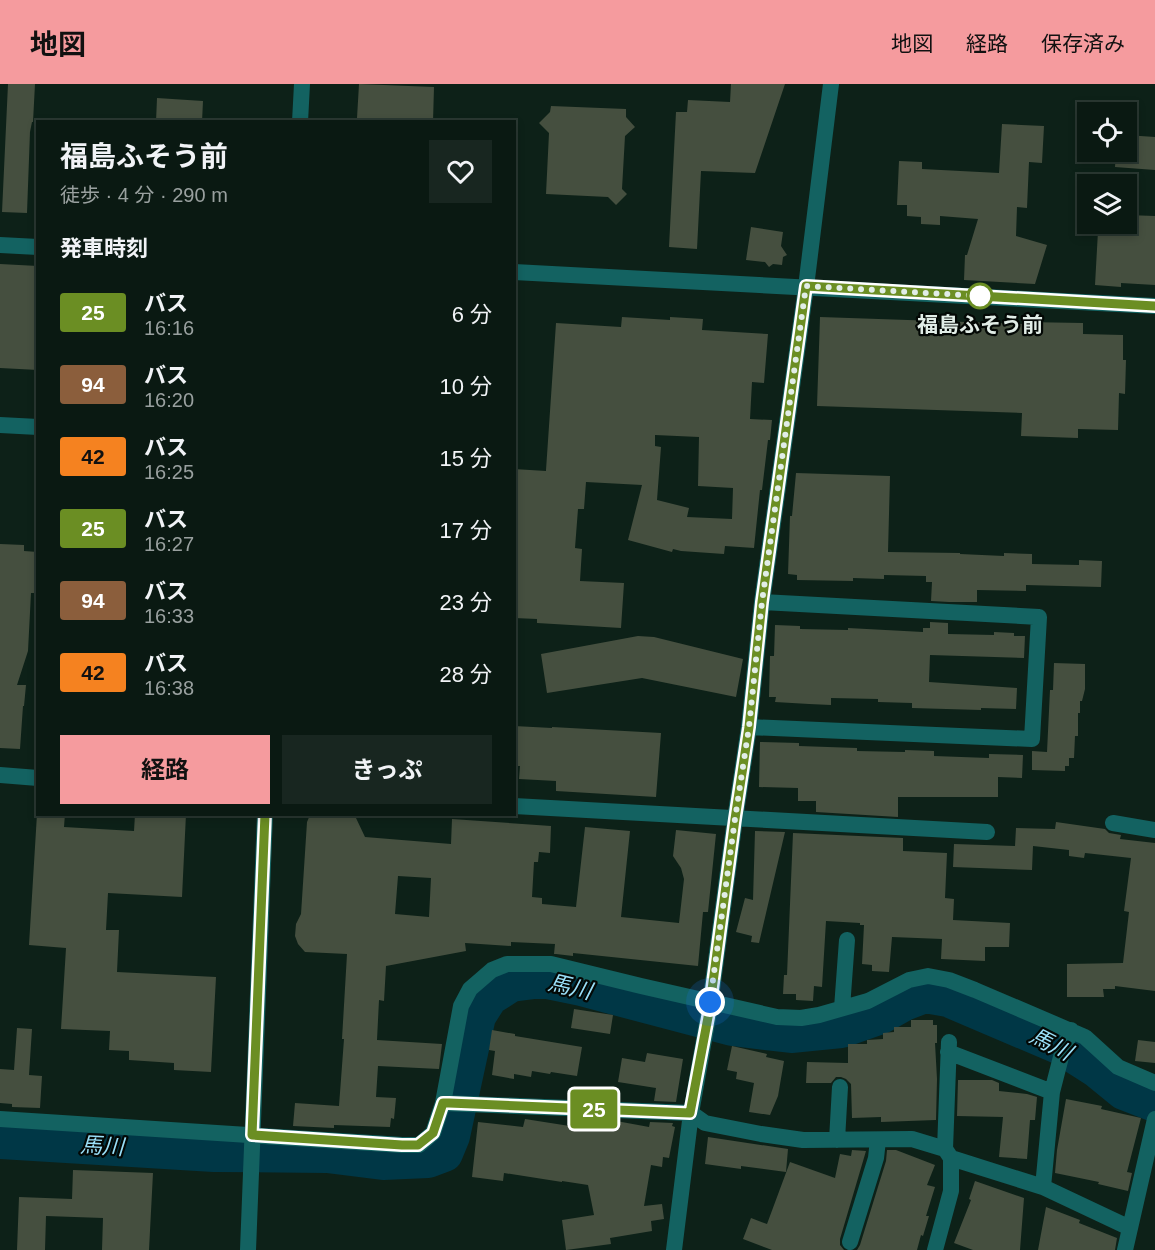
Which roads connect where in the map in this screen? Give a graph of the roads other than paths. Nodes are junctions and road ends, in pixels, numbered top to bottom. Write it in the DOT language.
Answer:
graph roads {
  1 [pos="302,84"];
  2 [pos="831,84"];
  3 [pos="300,120"];
  4 [pos="0,245"];
  5 [pos="36,247"];
  6 [pos="516,272"];
  7 [pos="806,286"];
  8 [pos="1155,306"];
  9 [pos="0,425"];
  10 [pos="36,427"];
  11 [pos="762,602"];
  12 [pos="749,727"];
  13 [pos="0,775"];
  14 [pos="36,778"];
  15 [pos="516,806"];
  16 [pos="265,816"];
  17 [pos="735,819"];
  18 [pos="1113,822"];
  19 [pos="1155,830"];
  20 [pos="987,832"];
  21 [pos="847,939"];
  22 [pos="710,1007"];
  23 [pos="842,1008"];
  24 [pos="1070,1035"];
  25 [pos="1155,1083"];
  26 [pos="840,1087"];
  27 [pos="1052,1092"];
  28 [pos="446,1103"];
  29 [pos="690,1113"];
  30 [pos="0,1119"];
  31 [pos="1155,1119"];
  32 [pos="252,1138"];
  33 [pos="837,1140"];
  34 [pos="878,1140"];
  35 [pos="948,1153"];
  36 [pos="1044,1187"];
  37 [pos="1130,1228"];
  38 [pos="850,1242"];
  39 [pos="248,1250"];
  40 [pos="674,1250"];
  41 [pos="935,1250"];
  42 [pos="1125,1250"];
  1 -- 3 [label="street"];
  2 -- 7 [label="street"];
  4 -- 5 [label="street"];
  6 -- 7 [label="street"];
  7 -- 8 [label="street"];
  7 -- 11 [label="street"];
  9 -- 10 [label="street"];
  11 -- 12 [label="street"];
  11 -- 12 [label="street"];
  12 -- 17 [label="street"];
  13 -- 14 [label="street"];
  15 -- 17 [label="street"];
  16 -- 32 [label="street"];
  17 -- 20 [label="street"];
  17 -- 22 [label="street"];
  18 -- 19 [label="street"];
  21 -- 23 [label="street"];
  22 -- 23 [label="street"];
  22 -- 28 [label="street"];
  22 -- 29 [label="street"];
  23 -- 24 [label="street"];
  24 -- 25 [label="street"];
  24 -- 27 [label="street"];
  26 -- 33 [label="street"];
  27 -- 35 [label="street"];
  27 -- 36 [label="street"];
  28 -- 29 [label="street"];
  28 -- 32 [label="street"];
  29 -- 33 [label="street"];
  29 -- 40 [label="street"];
  30 -- 32 [label="street"];
  31 -- 37 [label="street"];
  32 -- 39 [label="street"];
  33 -- 34 [label="street"];
  34 -- 35 [label="street"];
  34 -- 38 [label="street"];
  35 -- 36 [label="street"];
  35 -- 41 [label="street"];
  36 -- 37 [label="street"];
  37 -- 42 [label="street"];
}
